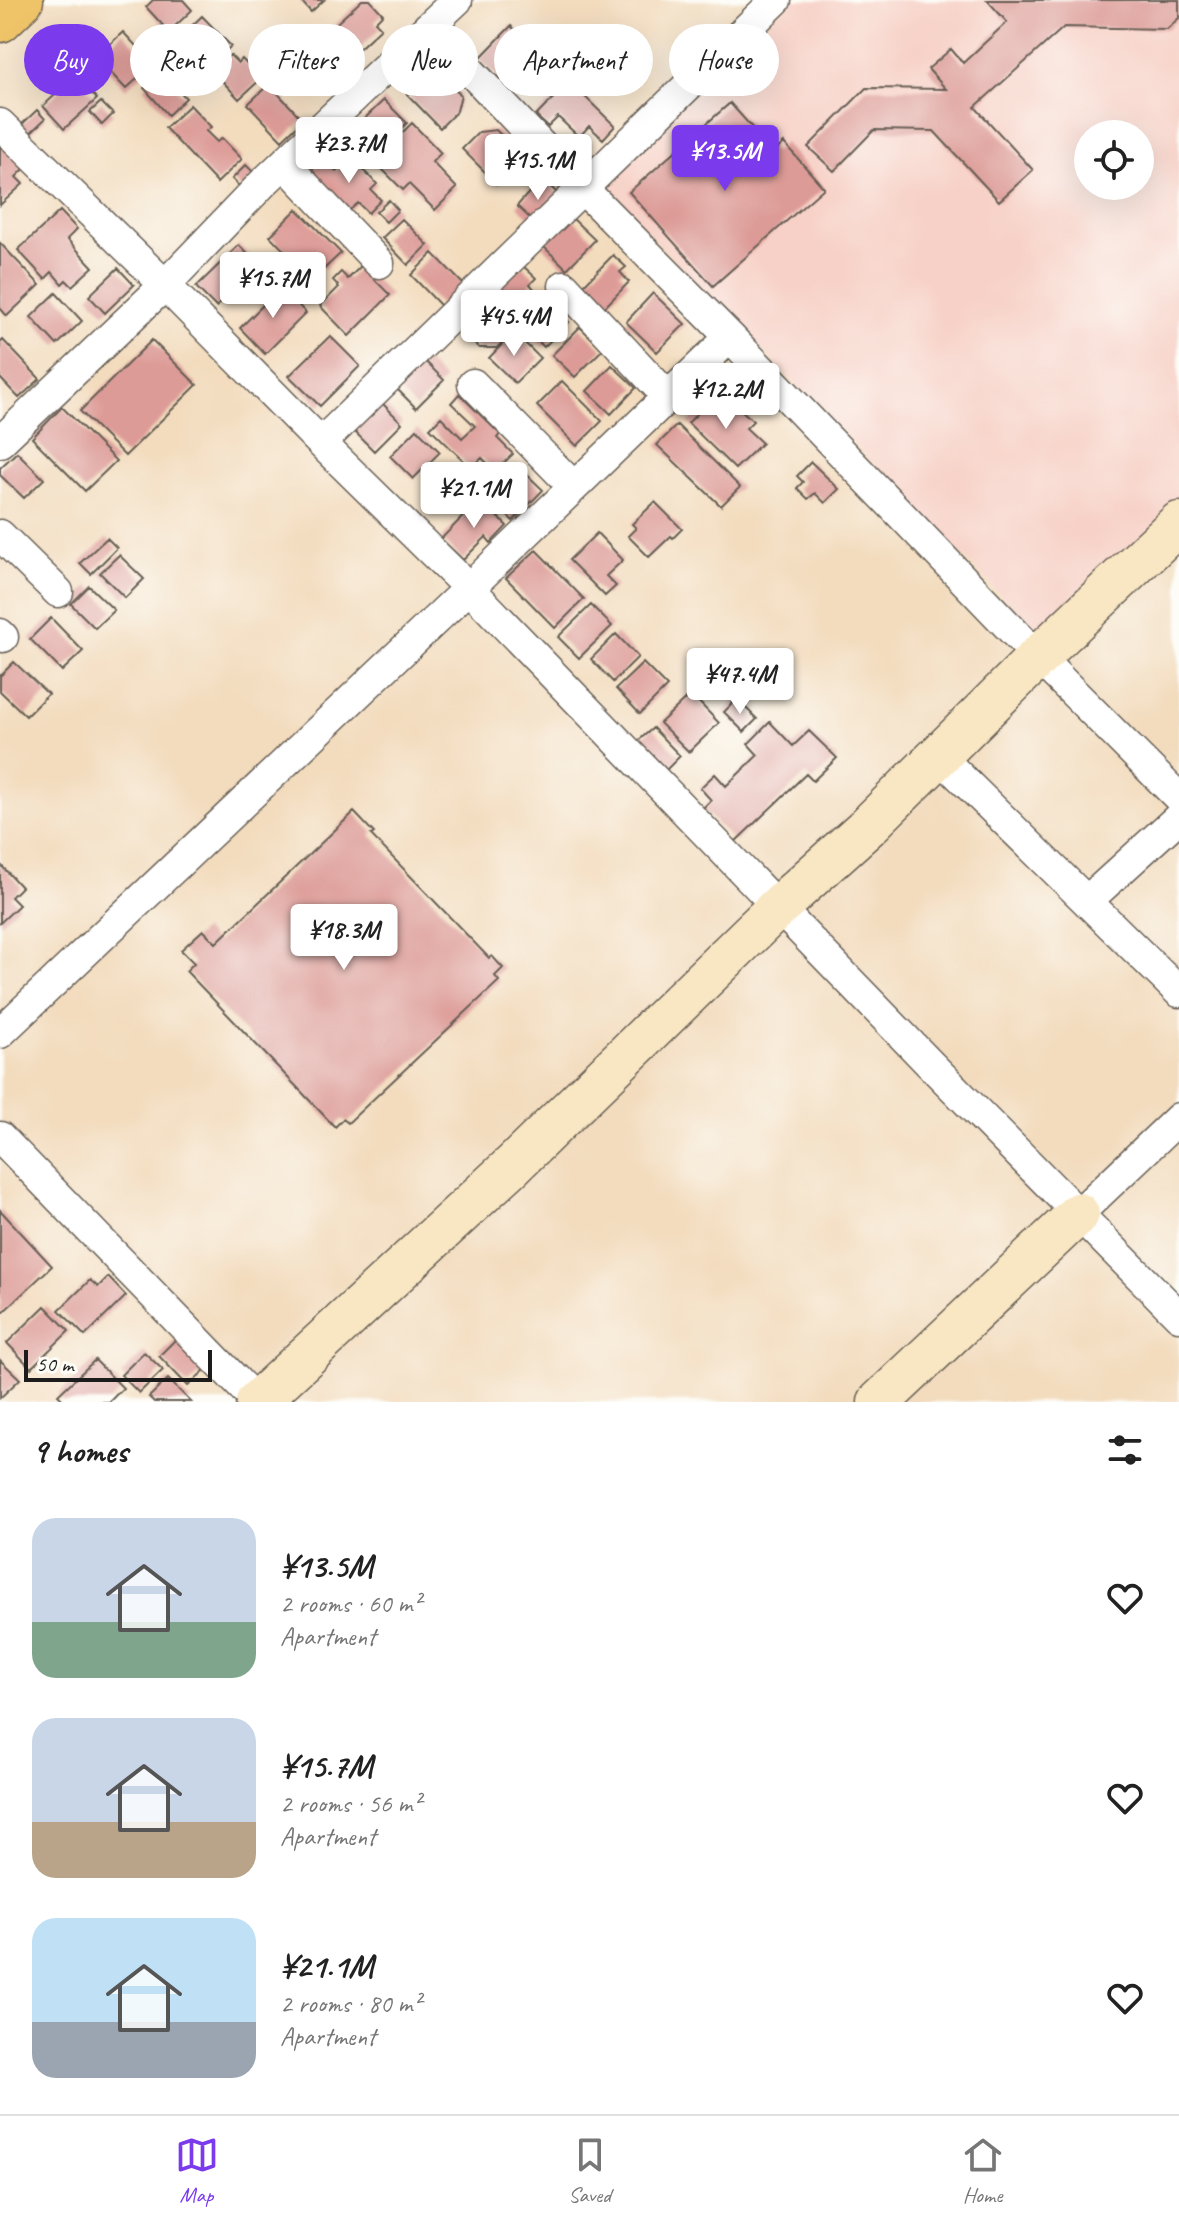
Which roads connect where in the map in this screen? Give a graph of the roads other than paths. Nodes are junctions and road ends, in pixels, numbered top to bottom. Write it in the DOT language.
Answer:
graph roads {
  1 [pos="21,0"];
  2 [pos="457,0"];
  3 [pos="776,0"];
  4 [pos="0,20"];
  5 [pos="431,24"];
  6 [pos="381,71"];
  7 [pos="478,79"];
  8 [pos="0,124"];
  9 [pos="284,163"];
  10 [pos="583,189"];
  11 [pos="379,263"];
  12 [pos="165,285"];
  13 [pos="564,286"];
  14 [pos="730,337"];
  15 [pos="473,384"];
  16 [pos="667,396"];
  17 [pos="3,433"];
  18 [pos="321,443"];
  19 [pos="574,487"];
  20 [pos="1179,523"];
  21 [pos="0,535"];
  22 [pos="469,588"];
  23 [pos="58,592"];
  24 [pos="1038,657"];
  25 [pos="939,756"];
  26 [pos="1179,798"];
  27 [pos="1179,817"];
  28 [pos="1087,901"];
  29 [pos="778,907"];
  30 [pos="1179,992"];
  31 [pos="0,1033"];
  32 [pos="1179,1118"];
  33 [pos="0,1137"];
  34 [pos="1078,1214"];
  35 [pos="1179,1316"];
  36 [pos="257,1402"];
  37 [pos="879,1402"];
  1 -- 4 [label="highway"];
  2 -- 5 [label="street"];
  3 -- 10 [label="street"];
  6 -- 9 [label="street"];
  7 -- 10 [label="street"];
  8 -- 12 [label="street"];
  9 -- 11 [label="street"];
  9 -- 12 [label="street"];
  10 -- 14 [label="street"];
  10 -- 18 [label="street"];
  12 -- 17 [label="street"];
  12 -- 18 [label="street"];
  13 -- 16 [label="street"];
  14 -- 16 [label="street"];
  14 -- 24 [label="street"];
  15 -- 19 [label="street"];
  16 -- 19 [label="street"];
  18 -- 22 [label="street"];
  19 -- 22 [label="street"];
  20 -- 24 [label="street"];
  21 -- 23 [label="street"];
  22 -- 29 [label="street"];
  22 -- 31 [label="street"];
  24 -- 25 [label="street"];
  24 -- 26 [label="street"];
  25 -- 28 [label="street"];
  25 -- 29 [label="street"];
  27 -- 28 [label="street"];
  28 -- 30 [label="street"];
  29 -- 34 [label="street"];
  29 -- 36 [label="street"];
  32 -- 34 [label="street"];
  33 -- 36 [label="street"];
  34 -- 35 [label="street"];
  34 -- 37 [label="street"];
}
